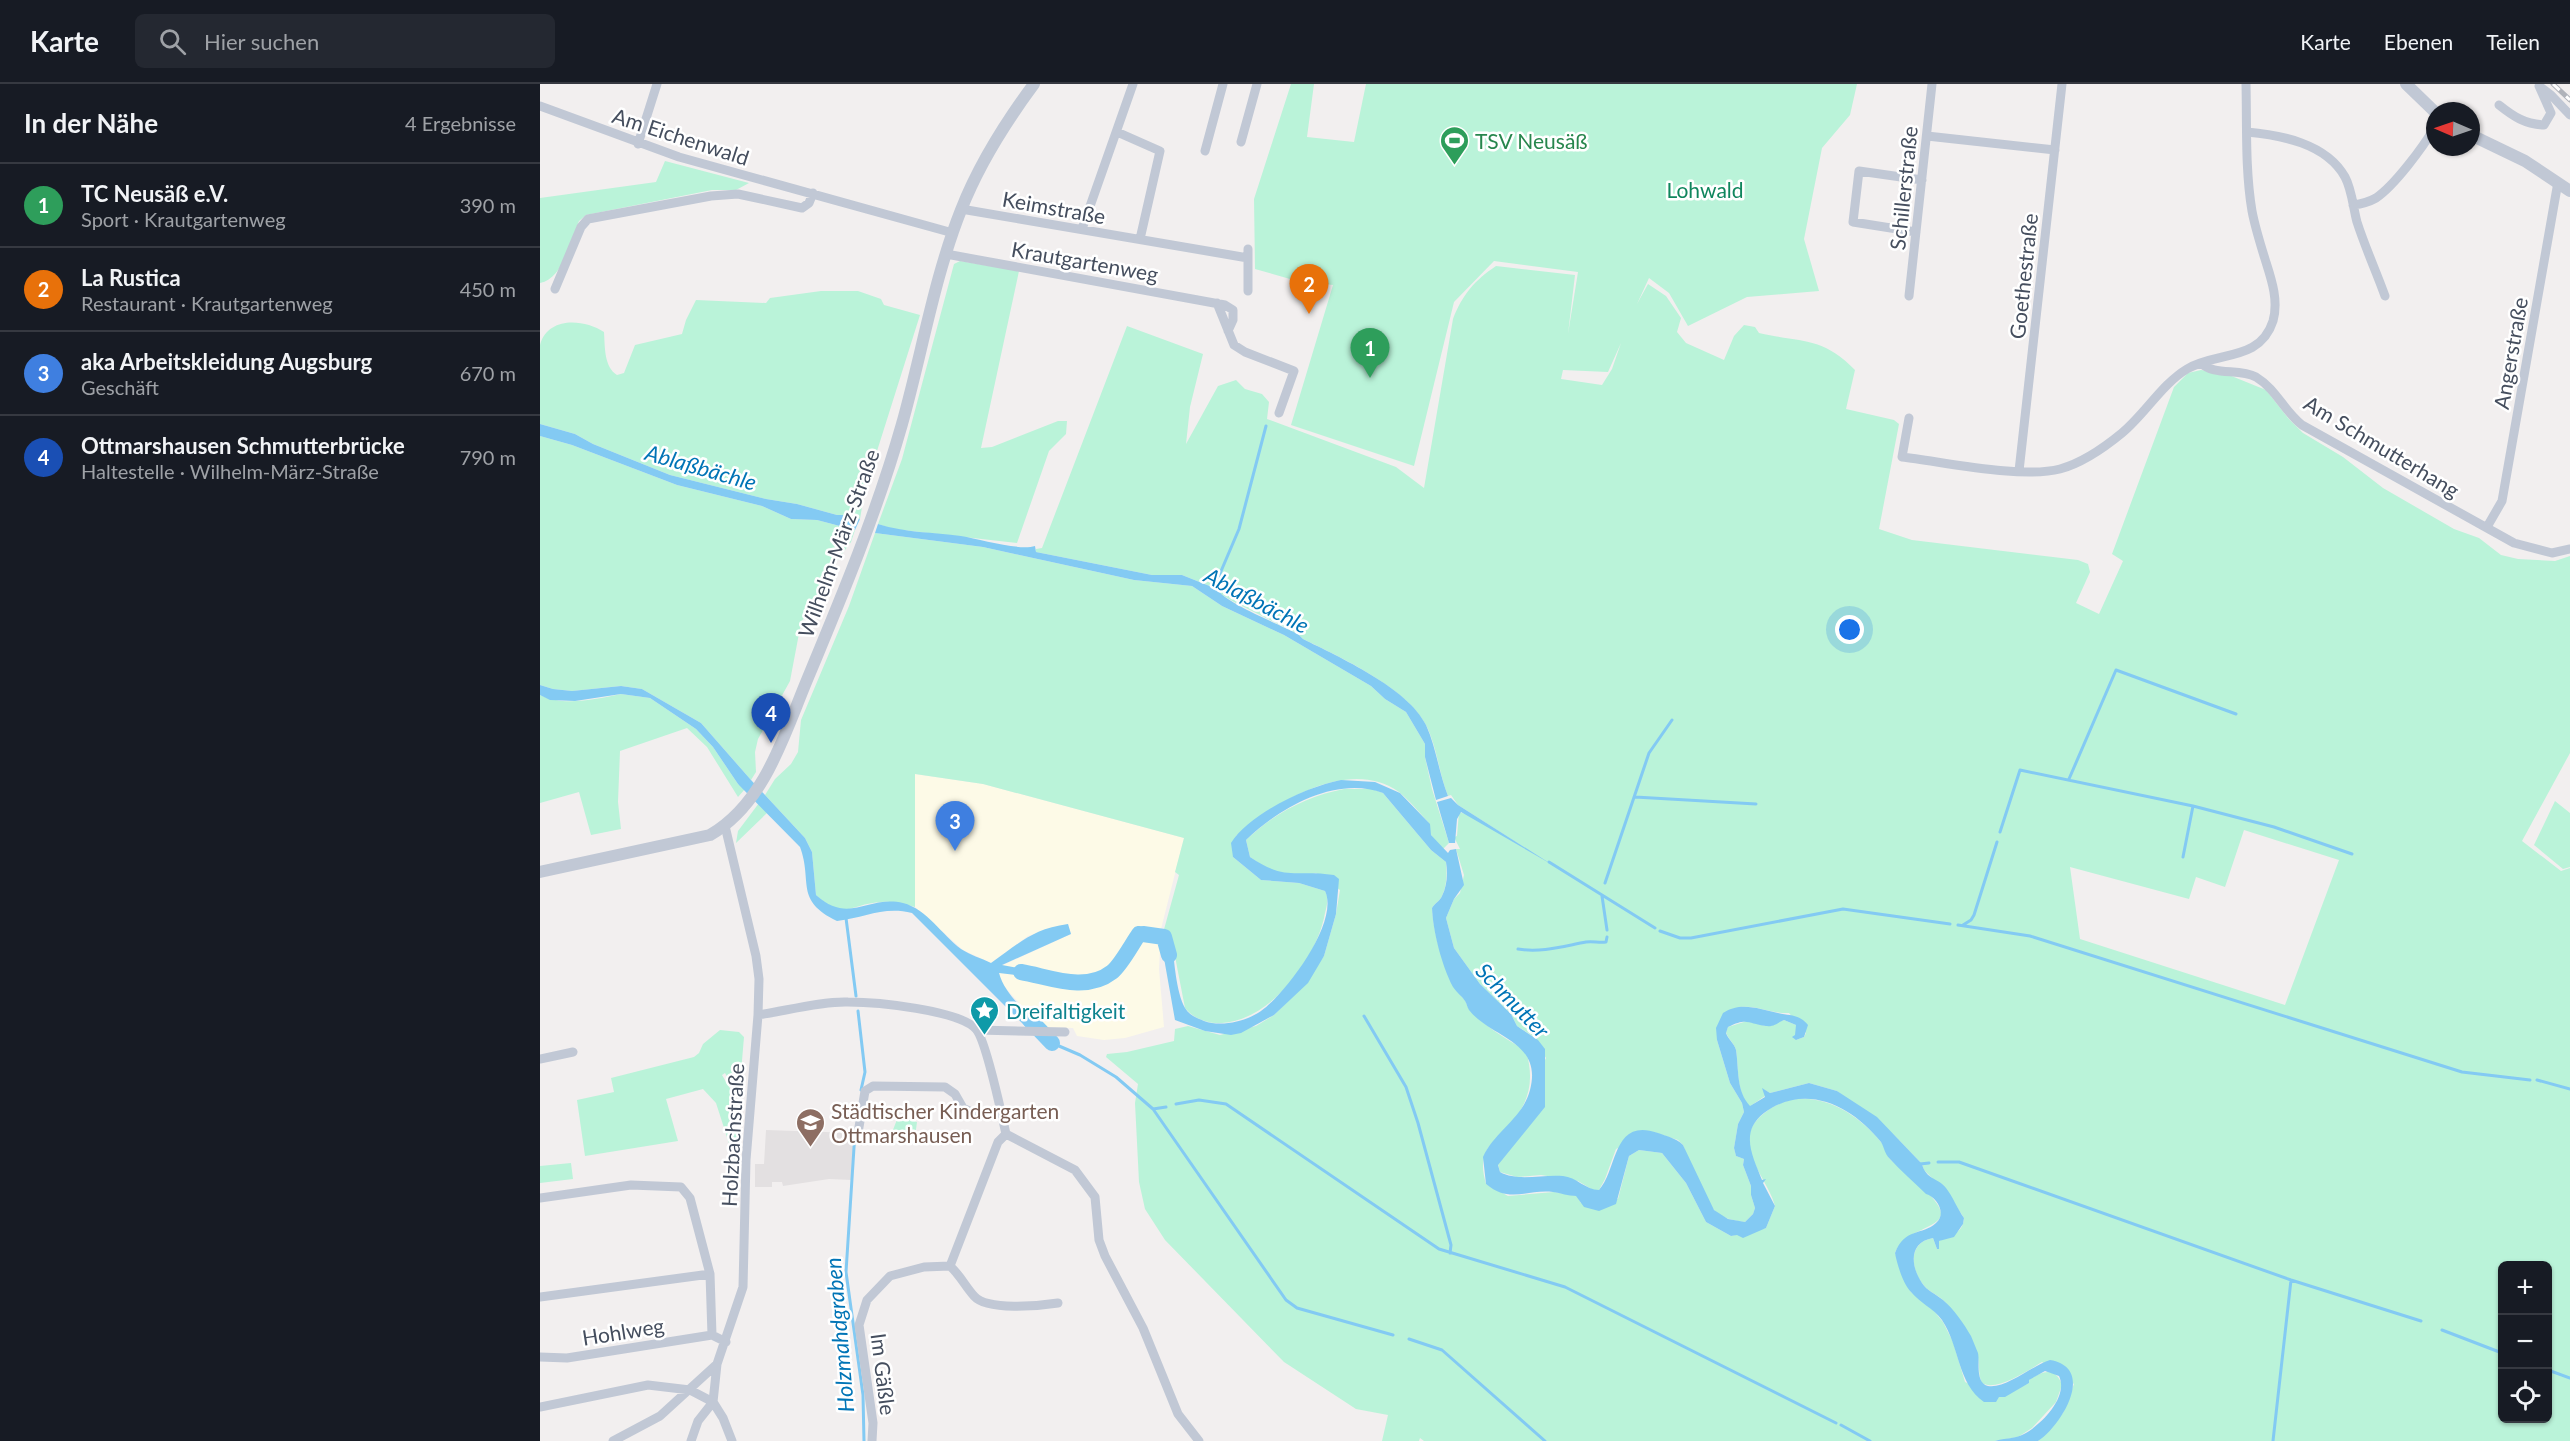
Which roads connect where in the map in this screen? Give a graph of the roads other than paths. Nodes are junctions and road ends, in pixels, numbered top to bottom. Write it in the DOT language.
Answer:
graph roads {
  1 [pos="657,84"];
  2 [pos="1034,84"];
  3 [pos="1133,84"];
  4 [pos="1223,84"];
  5 [pos="1257,84"];
  6 [pos="1932,84"];
  7 [pos="2062,84"];
  8 [pos="2246,84"];
  9 [pos="2406,84"];
  10 [pos="2538,85"];
  11 [pos="2426,103"];
  12 [pos="2499,105"];
  13 [pos="540,106"];
  14 [pos="2570,116"];
  15 [pos="1117,132"];
  16 [pos="2247,132"];
  17 [pos="1927,136"];
  18 [pos="2480,139"];
  19 [pos="2426,140"];
  20 [pos="1241,142"];
  21 [pos="638,144"];
  22 [pos="2055,150"];
  23 [pos="1205,151"];
  24 [pos="1922,180"];
  25 [pos="2558,182"];
  26 [pos="2570,191"];
  27 [pos="813,193"];
  28 [pos="2353,206"];
  29 [pos="961,209"];
  30 [pos="1082,230"];
  31 [pos="1916,232"];
  32 [pos="953,233"];
  33 [pos="1140,239"];
  34 [pos="946,255"];
  35 [pos="555,289"];
  36 [pos="1248,291"];
  37 [pos="1909,296"];
  38 [pos="2385,296"];
  39 [pos="2201,363"];
  40 [pos="1279,412"];
  41 [pos="1909,418"];
  42 [pos="2019,471"];
  43 [pos="2487,528"];
  44 [pos="2570,549"];
  45 [pos="724,826"];
  46 [pos="540,872"];
  47 [pos="758,1015"];
  48 [pos="977,1030"];
  49 [pos="1065,1032"];
  50 [pos="573,1052"];
  51 [pos="540,1059"];
  52 [pos="1002,1116"];
  53 [pos="858,1133"];
  54 [pos="1006,1134"];
  55 [pos="540,1198"];
  56 [pos="950,1266"];
  57 [pos="710,1274"];
  58 [pos="540,1298"];
  59 [pos="1058,1303"];
  60 [pos="712,1335"];
  61 [pos="726,1342"];
  62 [pos="540,1357"];
  63 [pos="717,1364"];
  64 [pos="690,1390"];
  65 [pos="713,1402"];
  66 [pos="540,1407"];
  67 [pos="613,1441"];
  68 [pos="691,1441"];
  69 [pos="732,1441"];
  70 [pos="872,1441"];
  71 [pos="1199,1441"];
  1 -- 21 [label="street"];
  2 -- 29 [label="street, Wilhelm-März-Straße"];
  3 -- 15 [label="street"];
  4 -- 23 [label="street"];
  5 -- 20 [label="street"];
  6 -- 17 [label="street, Schillerstraße"];
  7 -- 22 [label="street, Goethestraße"];
  8 -- 16 [label="street"];
  9 -- 11 [label="street"];
  10 -- 12 [label="street"];
  10 -- 14 [label="street"];
  13 -- 21 [label="street, Am Eichenwald"];
  15 -- 30 [label="street"];
  15 -- 33 [label="street"];
  16 -- 28 [label="street"];
  16 -- 39 [label="street"];
  17 -- 22 [label="street"];
  17 -- 24 [label="street, Schillerstraße"];
  18 -- 25 [label="street"];
  19 -- 28 [label="street"];
  21 -- 27 [label="street, Am Eichenwald"];
  22 -- 42 [label="street, Goethestraße"];
  24 -- 31 [label="street, Schillerstraße"];
  24 -- 31 [label="street"];
  25 -- 26 [label="street"];
  25 -- 43 [label="street, Angerstraße"];
  27 -- 32 [label="street, Am Eichenwald"];
  27 -- 35 [label="street, Am Eichenwald"];
  28 -- 38 [label="street"];
  29 -- 30 [label="street, Keimstraße"];
  29 -- 32 [label="street, Wilhelm-März-Straße"];
  30 -- 33 [label="street, Keimstraße"];
  31 -- 37 [label="street, Schillerstraße"];
  32 -- 34 [label="street, Wilhelm-März-Straße"];
  33 -- 36 [label="street, Keimstraße"];
  34 -- 40 [label="street, Krautgartenweg"];
  34 -- 45 [label="street, Wilhelm-März-Straße"];
  39 -- 42 [label="street"];
  39 -- 43 [label="street, Am Schmutterhang"];
  41 -- 42 [label="street"];
  43 -- 44 [label="street, Am Schmutterhang"];
  45 -- 46 [label="street"];
  45 -- 47 [label="street, Holzbachstraße"];
  47 -- 48 [label="street"];
  47 -- 61 [label="street, Holzbachstraße"];
  48 -- 49 [label="street"];
  48 -- 52 [label="street"];
  50 -- 51 [label="street"];
  52 -- 53 [label="street"];
  52 -- 54 [label="street"];
  54 -- 56 [label="street"];
  54 -- 71 [label="street"];
  55 -- 57 [label="street"];
  56 -- 59 [label="street"];
  56 -- 70 [label="street, Im Gäßle"];
  57 -- 58 [label="street"];
  57 -- 60 [label="street"];
  60 -- 61 [label="street"];
  60 -- 62 [label="street, Hohlweg"];
  61 -- 63 [label="street, Holzbachstraße"];
  63 -- 64 [label="street"];
  63 -- 65 [label="street, Holzbachstraße"];
  64 -- 65 [label="street"];
  64 -- 66 [label="street"];
  64 -- 67 [label="street"];
  65 -- 68 [label="street"];
  65 -- 69 [label="street"];
}
